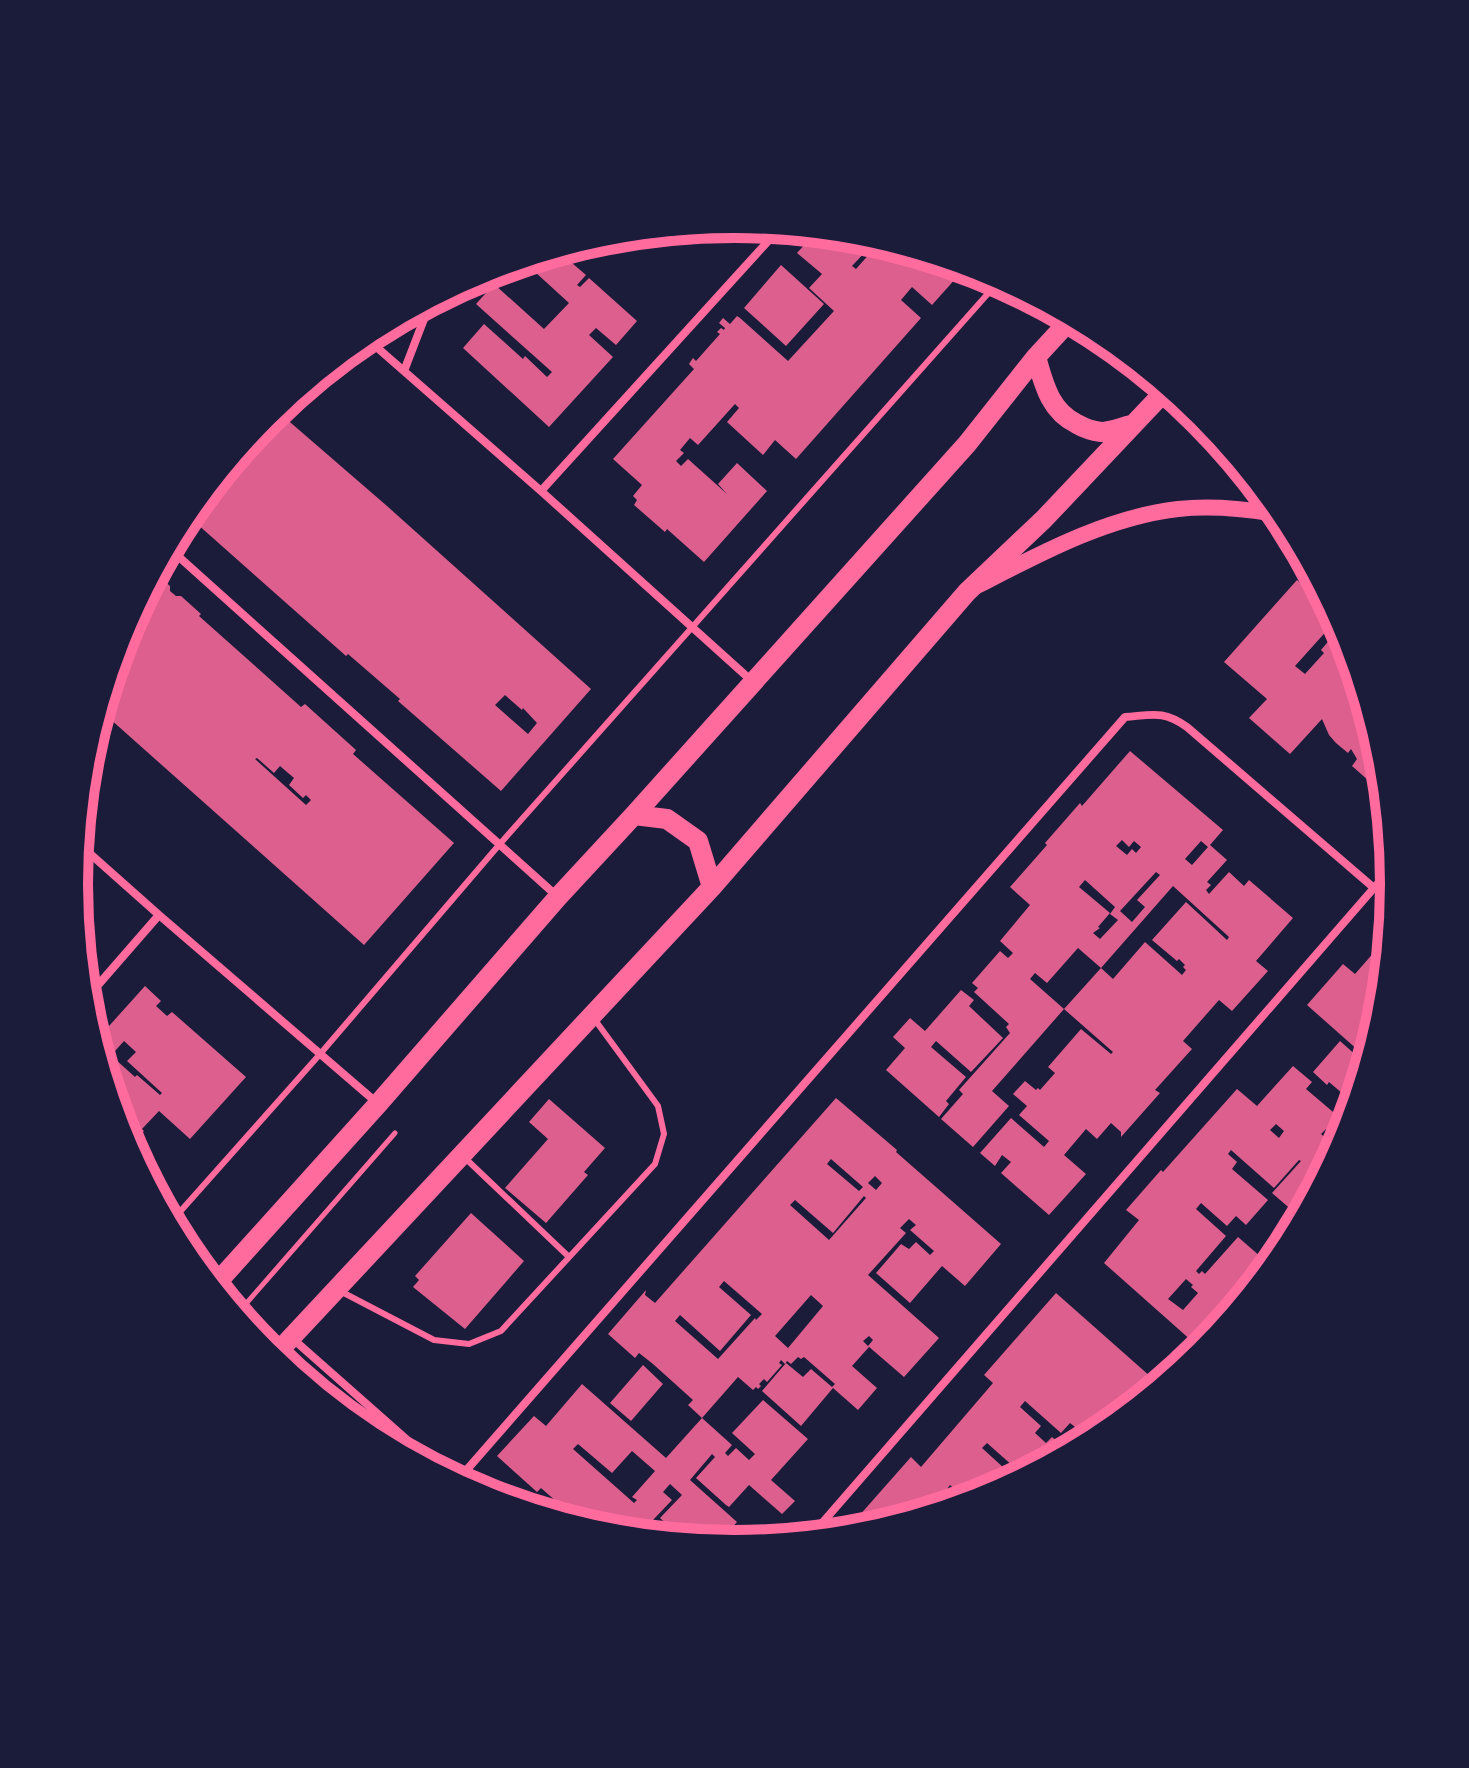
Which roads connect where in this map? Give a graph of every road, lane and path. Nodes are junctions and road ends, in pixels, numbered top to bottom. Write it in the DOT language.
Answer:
graph roads {
  1 [pos="770,239"];
  2 [pos="990,291"];
  3 [pos="425,317"];
  4 [pos="1063,327"];
  5 [pos="375,346"];
  6 [pos="1036,357"];
  7 [pos="404,371"];
  8 [pos="1159,397"];
  9 [pos="1131,425"];
  10 [pos="541,491"];
  11 [pos="1263,512"];
  12 [pos="178,556"];
  13 [pos="967,592"];
  14 [pos="692,627"];
  15 [pos="753,682"];
  16 [pos="634,815"];
  17 [pos="499,845"];
  18 [pos="89,853"];
  19 [pos="1381,880"];
  20 [pos="712,887"];
  21 [pos="1374,888"];
  22 [pos="558,897"];
  23 [pos="159,915"];
  24 [pos="97,987"];
  25 [pos="592,1016"];
  26 [pos="321,1053"];
  27 [pos="378,1104"];
  28 [pos="463,1155"];
  29 [pos="179,1213"];
  30 [pos="569,1257"];
  31 [pos="222,1278"];
  32 [pos="337,1290"];
  33 [pos="291,1337"];
  34 [pos="283,1346"];
  35 [pos="413,1445"];
  36 [pos="465,1471"];
  37 [pos="821,1525"];
  1 -- 10 [label="street"];
  2 -- 14 [label="lane"];
  3 -- 7 [label="street"];
  4 -- 6 [label="main road"];
  5 -- 7 [label="street"];
  6 -- 9 [label="main road"];
  6 -- 15 [label="main road"];
  7 -- 10 [label="street"];
  8 -- 9 [label="main road"];
  9 -- 13 [label="main road"];
  10 -- 14 [label="street"];
  11 -- 13 [label="main road"];
  12 -- 17 [label="street"];
  13 -- 20 [label="main road"];
  14 -- 15 [label="street"];
  14 -- 17 [label="lane"];
  15 -- 16 [label="main road"];
  16 -- 20 [label="main road"];
  16 -- 22 [label="main road"];
  17 -- 22 [label="street"];
  17 -- 26 [label="lane"];
  18 -- 23 [label="street"];
  19 -- 21 [label="street"];
  20 -- 25 [label="main road"];
  21 -- 36 [label="street"];
  21 -- 37 [label="street"];
  22 -- 27 [label="main road"];
  23 -- 24 [label="street"];
  23 -- 26 [label="street"];
  25 -- 28 [label="main road"];
  25 -- 30 [label="lane"];
  26 -- 27 [label="street"];
  26 -- 29 [label="lane"];
  27 -- 31 [label="main road"];
  28 -- 30 [label="lane"];
  28 -- 32 [label="main road"];
  30 -- 32 [label="lane"];
  32 -- 33 [label="main road"];
  33 -- 34 [label="main road"];
  33 -- 35 [label="street"];
}
